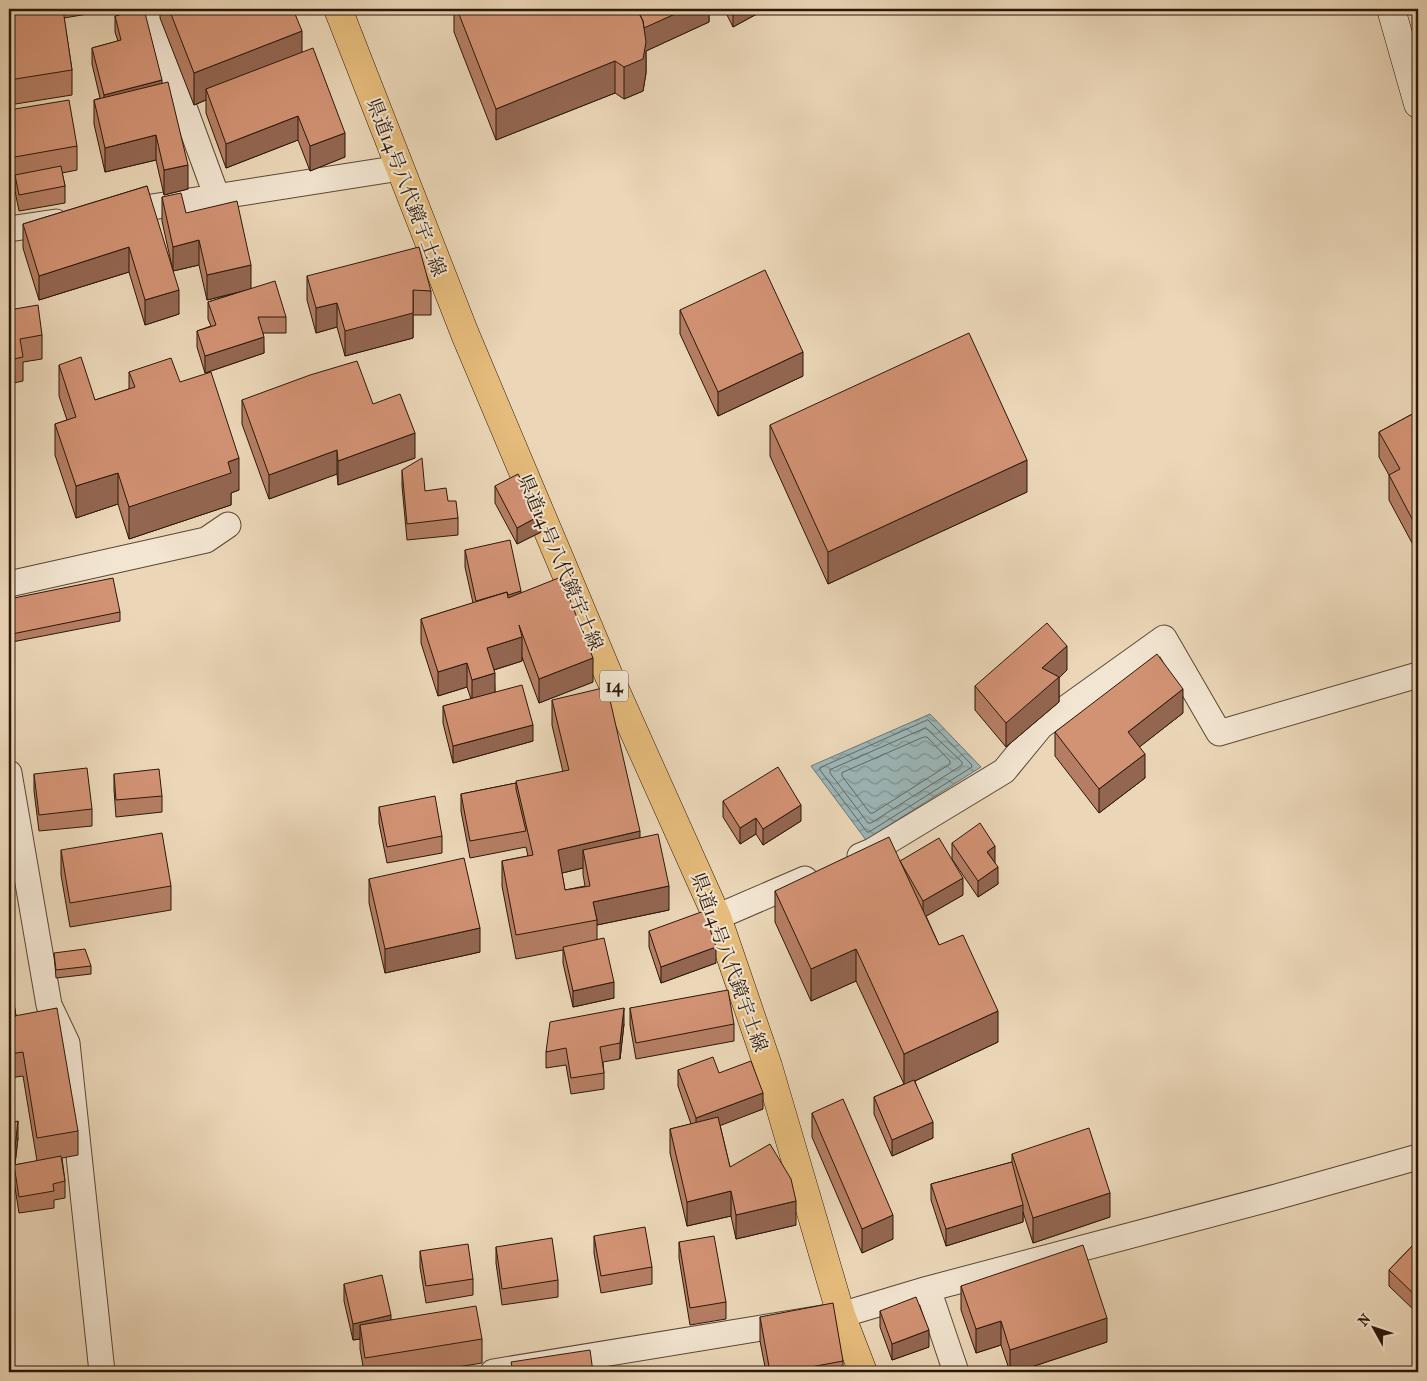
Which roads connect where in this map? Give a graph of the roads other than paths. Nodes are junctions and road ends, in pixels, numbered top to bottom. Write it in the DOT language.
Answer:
graph roads {
  1 [pos="148,9"];
  2 [pos="338,9"];
  3 [pos="1391,9"];
  4 [pos="1418,104"];
  5 [pos="400,168"];
  6 [pos="217,197"];
  7 [pos="9,229"];
  8 [pos="228,525"];
  9 [pos="9,584"];
  10 [pos="1418,674"];
  11 [pos="9,773"];
  12 [pos="717,917"];
  13 [pos="1418,1157"];
  14 [pos="928,1290"];
  15 [pos="841,1314"];
  16 [pos="102,1372"];
  17 [pos="493,1372"];
  18 [pos="863,1372"];
  19 [pos="956,1372"];
  1 -- 6 [label="street"];
  2 -- 5 [label="main road, 県道14号八代鏡宇土線 / 14"];
  3 -- 4 [label="street"];
  5 -- 6 [label="street"];
  5 -- 12 [label="main road, 県道14号八代鏡宇土線 / 14"];
  6 -- 7 [label="street"];
  8 -- 9 [label="street"];
  10 -- 12 [label="street"];
  11 -- 16 [label="street"];
  12 -- 15 [label="main road, 県道14号八代鏡宇土線 / 14"];
  13 -- 14 [label="street"];
  14 -- 15 [label="street"];
  14 -- 19 [label="street"];
  15 -- 17 [label="street"];
  15 -- 18 [label="main road, 県道14号八代鏡宇土線 / 14"];
}
